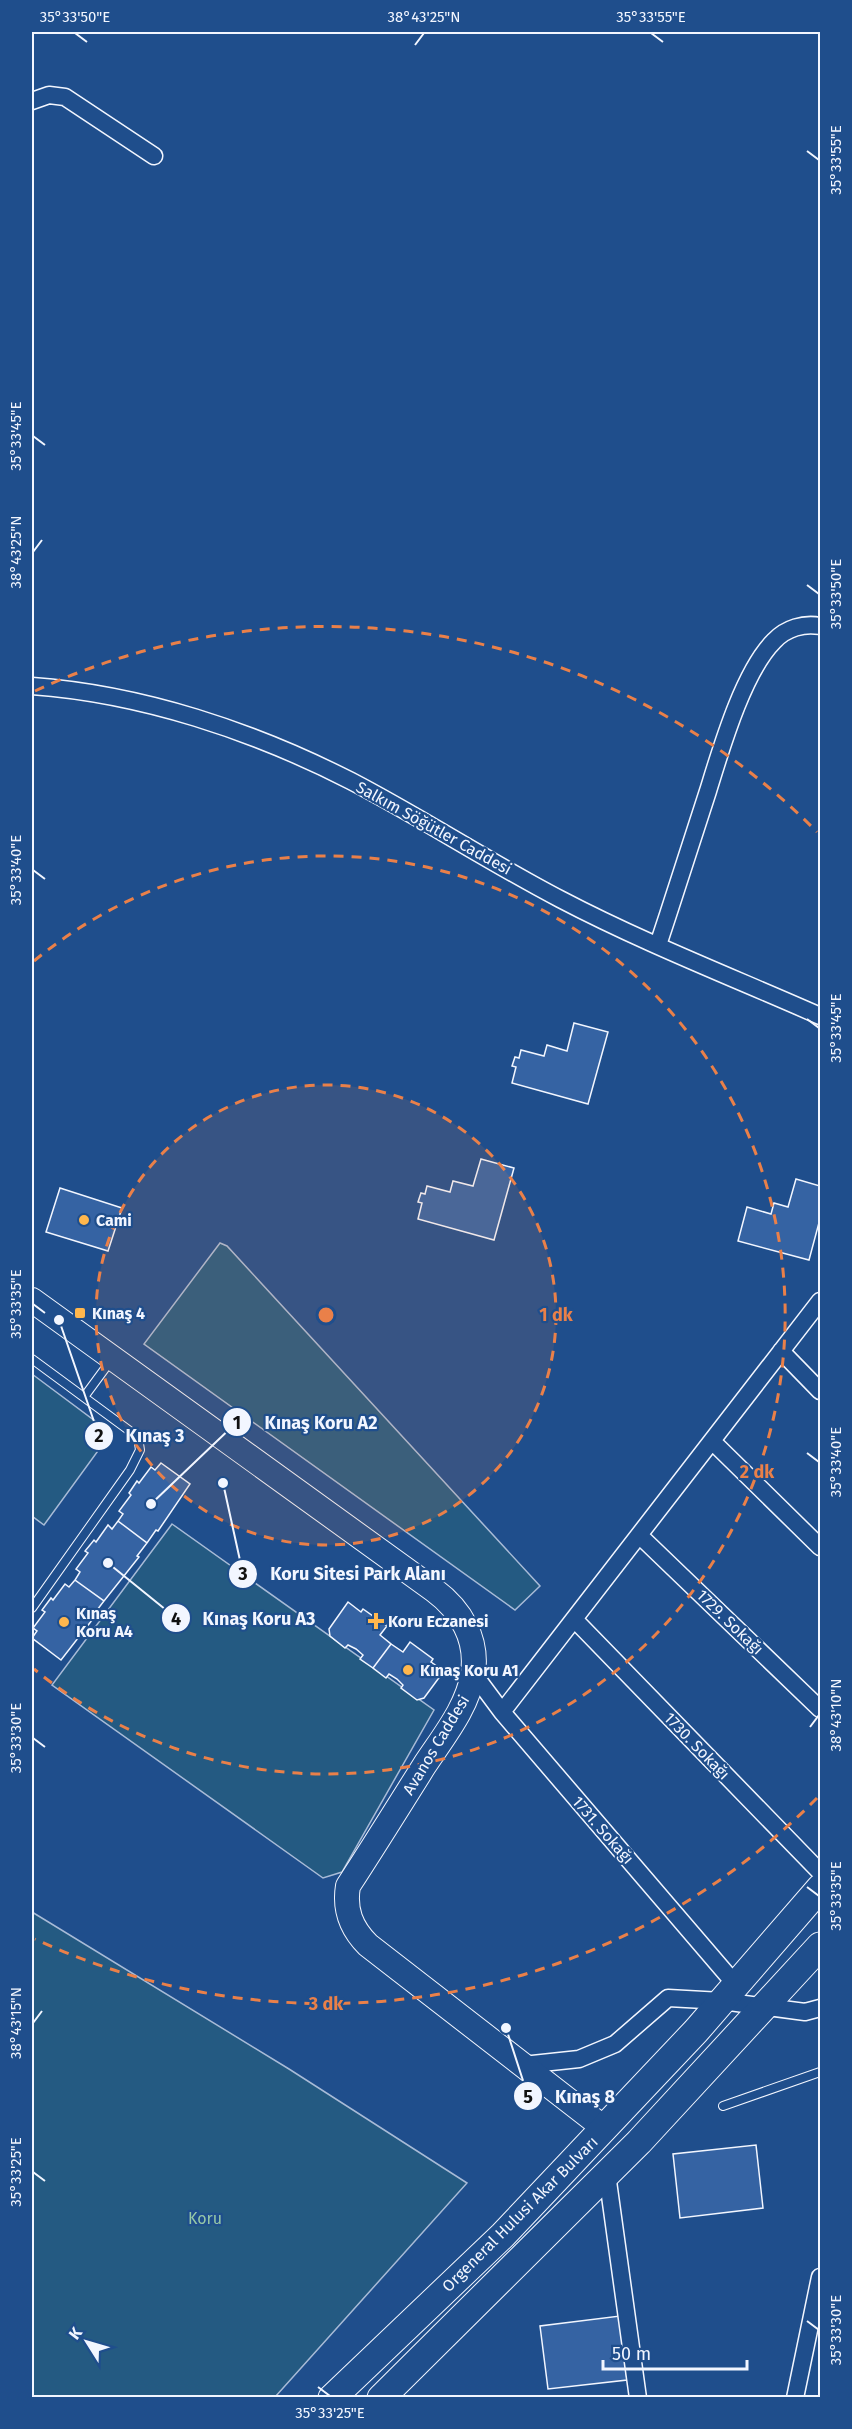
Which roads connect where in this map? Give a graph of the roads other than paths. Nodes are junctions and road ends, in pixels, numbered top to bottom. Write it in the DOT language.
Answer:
graph roads {
  1 [pos="32,101"];
  2 [pos="154,156"];
  3 [pos="820,627"];
  4 [pos="32,686"];
  5 [pos="658,945"];
  6 [pos="820,1016"];
  7 [pos="32,1300"];
  8 [pos="820,1301"];
  9 [pos="781,1352"];
  10 [pos="112,1358"];
  11 [pos="32,1359"];
  12 [pos="820,1391"];
  13 [pos="84,1397"];
  14 [pos="712,1441"];
  15 [pos="639,1535"];
  16 [pos="820,1547"];
  17 [pos="32,1608"];
  18 [pos="574,1619"];
  19 [pos="473,1672"];
  20 [pos="820,1709"];
  21 [pos="502,1712"];
  22 [pos="820,1872"];
  23 [pos="820,1888"];
  24 [pos="820,1946"];
  25 [pos="729,1993"];
  26 [pos="763,2008"];
  27 [pos="820,2008"];
  28 [pos="523,2065"];
  29 [pos="820,2072"];
  30 [pos="723,2106"];
  31 [pos="604,2128"];
  32 [pos="607,2174"];
  33 [pos="820,2277"];
  34 [pos="332,2397"];
  35 [pos="381,2397"];
  36 [pos="638,2397"];
  37 [pos="795,2397"];
  1 -- 2 [label="street"];
  3 -- 5 [label="street"];
  4 -- 5 [label="street, Salkım Söğütler Caddesi"];
  5 -- 6 [label="street, Salkım Söğütler Caddesi"];
  7 -- 10 [label="street, Avanos Caddesi"];
  8 -- 9 [label="street"];
  9 -- 12 [label="street"];
  9 -- 14 [label="street"];
  10 -- 13 [label="lane"];
  10 -- 19 [label="street, Avanos Caddesi"];
  11 -- 13 [label="lane"];
  13 -- 17 [label="lane"];
  14 -- 15 [label="street"];
  14 -- 16 [label="street"];
  15 -- 18 [label="street"];
  15 -- 20 [label="street, 1729. Sokağı"];
  18 -- 21 [label="street"];
  18 -- 22 [label="street, 1730. Sokağı"];
  19 -- 21 [label="street, 1731. Sokağı"];
  19 -- 28 [label="street, Avanos Caddesi"];
  21 -- 25 [label="street, 1731. Sokağı"];
  23 -- 25 [label="main road, Orgeneral Hulusi Akar Bulvarı"];
  24 -- 26 [label="main road, Orgeneral Hulusi Akar Bulvarı"];
  25 -- 26 [label="street"];
  25 -- 28 [label="street"];
  25 -- 31 [label="main road, Orgeneral Hulusi Akar Bulvarı"];
  26 -- 27 [label="street"];
  26 -- 32 [label="main road, Orgeneral Hulusi Akar Bulvarı"];
  28 -- 31 [label="street, Avanos Caddesi"];
  29 -- 30 [label="lane"];
  31 -- 34 [label="main road, Orgeneral Hulusi Akar Bulvarı"];
  32 -- 35 [label="main road, Orgeneral Hulusi Akar Bulvarı"];
  32 -- 36 [label="street"];
  33 -- 37 [label="street"];
}
